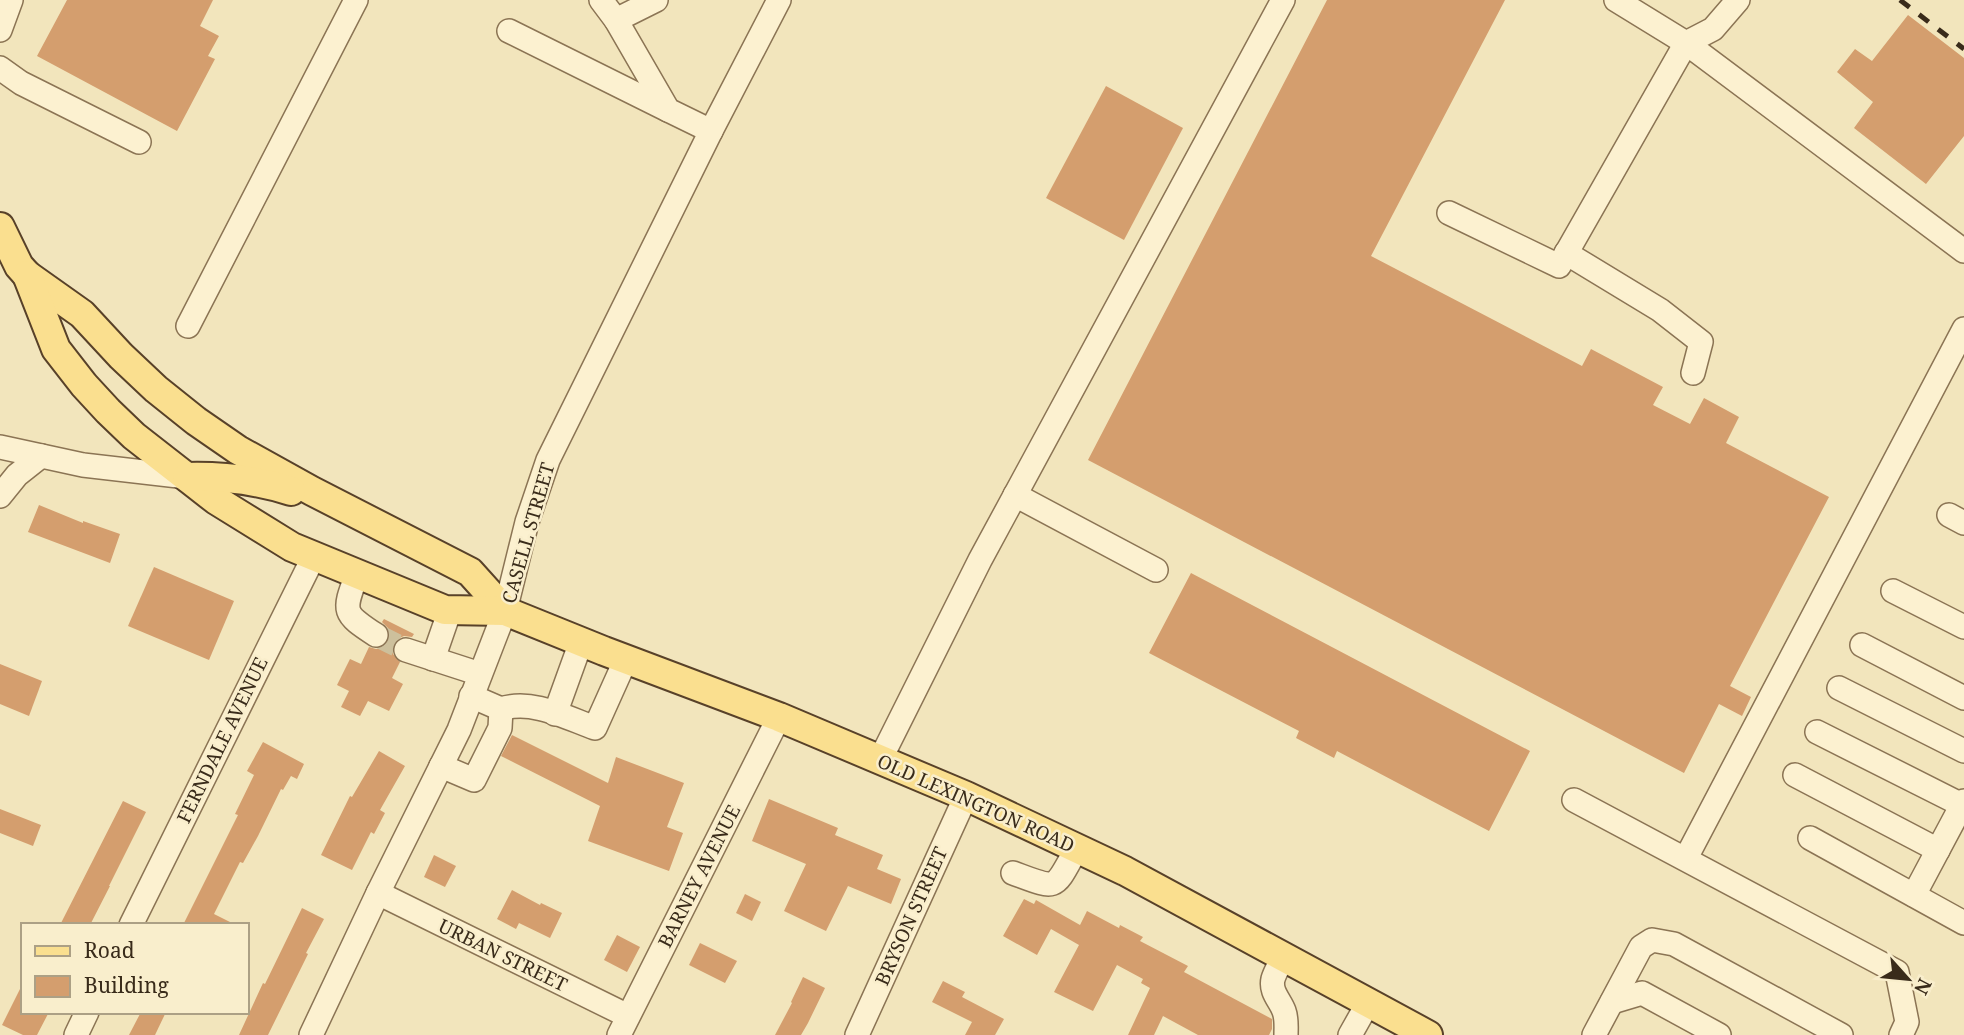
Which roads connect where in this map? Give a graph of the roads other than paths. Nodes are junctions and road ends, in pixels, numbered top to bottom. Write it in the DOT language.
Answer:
graph roads {
  1 [pos="11,0"];
  2 [pos="356,0"];
  3 [pos="601,0"];
  4 [pos="656,0"];
  5 [pos="779,0"];
  6 [pos="1283,0"];
  7 [pos="1616,0"];
  8 [pos="1738,0"];
  9 [pos="616,20"];
  10 [pos="0,30"];
  11 [pos="509,32"];
  12 [pos="1686,43"];
  13 [pos="0,68"];
  14 [pos="668,110"];
  15 [pos="711,131"];
  16 [pos="139,142"];
  17 [pos="1449,213"];
  18 [pos="0,227"];
  19 [pos="1964,251"];
  20 [pos="1566,253"];
  21 [pos="27,275"];
  22 [pos="188,326"];
  23 [pos="1964,329"];
  24 [pos="1693,373"];
  25 [pos="0,447"];
  26 [pos="41,456"];
  27 [pos="187,477"];
  28 [pos="1015,495"];
  29 [pos="0,496"];
  30 [pos="341,506"];
  31 [pos="313,556"];
  32 [pos="1156,570"];
  33 [pos="357,574"];
  34 [pos="1893,591"];
  35 [pos="450,610"];
  36 [pos="505,611"];
  37 [pos="1964,627"];
  38 [pos="376,635"];
  39 [pos="581,642"];
  40 [pos="1862,645"];
  41 [pos="406,650"];
  42 [pos="433,659"];
  43 [pos="626,659"];
  44 [pos="480,674"];
  45 [pos="1839,688"];
  46 [pos="471,696"];
  47 [pos="1964,698"];
  48 [pos="501,709"];
  49 [pos="555,714"];
  50 [pos="779,717"];
  51 [pos="1817,732"];
  52 [pos="1964,751"];
  53 [pos="880,760"];
  54 [pos="441,766"];
  55 [pos="1795,775"];
  56 [pos="966,796"];
  57 [pos="1574,800"];
  58 [pos="1963,803"];
  59 [pos="1810,838"];
  60 [pos="1077,848"];
  61 [pos="1938,850"];
  62 [pos="1686,858"];
  63 [pos="1013,873"];
  64 [pos="378,894"];
  65 [pos="1914,895"];
  66 [pos="132,923"];
  67 [pos="1964,923"];
  68 [pos="1283,957"];
  69 [pos="1612,1002"];
  70 [pos="1368,1003"];
  71 [pos="87,1014"];
  72 [pos="624,1026"];
  73 [pos="859,1034"];
  74 [pos="76,1035"];
  75 [pos="311,1035"];
  76 [pos="1286,1035"];
  77 [pos="1350,1035"];
  78 [pos="1428,1035"];
  79 [pos="1594,1035"];
  80 [pos="1719,1035"];
  81 [pos="1841,1035"];
  82 [pos="1901,1035"];
  1 -- 10 [label="street"];
  2 -- 22 [label="street"];
  3 -- 9 [label="street"];
  4 -- 9 [label="street"];
  5 -- 15 [label="street, CASELL STREET"];
  6 -- 28 [label="street"];
  7 -- 12 [label="street"];
  8 -- 12 [label="street"];
  9 -- 14 [label="street"];
  11 -- 14 [label="street"];
  12 -- 19 [label="street"];
  12 -- 20 [label="street"];
  13 -- 16 [label="street"];
  14 -- 15 [label="street"];
  15 -- 36 [label="street, CASELL STREET"];
  17 -- 20 [label="street"];
  18 -- 21 [label="main road"];
  20 -- 24 [label="street"];
  21 -- 27 [label="main road, OLD LEXINGTON ROAD"];
  21 -- 30 [label="main road"];
  23 -- 62 [label="street"];
  25 -- 26 [label="street"];
  26 -- 27 [label="street"];
  26 -- 29 [label="street"];
  27 -- 30 [label="main road"];
  27 -- 31 [label="main road, OLD LEXINGTON ROAD"];
  28 -- 32 [label="street"];
  28 -- 53 [label="street"];
  30 -- 36 [label="main road, OLD LEXINGTON ROAD"];
  31 -- 33 [label="main road, OLD LEXINGTON ROAD"];
  31 -- 66 [label="street, FERNDALE AVENUE"];
  33 -- 35 [label="main road, OLD LEXINGTON ROAD"];
  33 -- 38 [label="street"];
  34 -- 37 [label="street"];
  35 -- 36 [label="main road, OLD LEXINGTON ROAD"];
  35 -- 42 [label="street"];
  36 -- 39 [label="main road, OLD LEXINGTON ROAD"];
  36 -- 44 [label="street, CASELL STREET"];
  39 -- 43 [label="main road, OLD LEXINGTON ROAD"];
  39 -- 49 [label="street"];
  40 -- 47 [label="street"];
  41 -- 42 [label="street"];
  42 -- 44 [label="street"];
  43 -- 49 [label="street"];
  43 -- 50 [label="main road, OLD LEXINGTON ROAD"];
  44 -- 46 [label="street, CASELL STREET"];
  45 -- 52 [label="street"];
  46 -- 48 [label="street"];
  46 -- 54 [label="street, CASELL STREET"];
  48 -- 49 [label="street"];
  48 -- 54 [label="street"];
  50 -- 53 [label="main road, OLD LEXINGTON ROAD"];
  50 -- 72 [label="street, BARNEY AVENUE"];
  51 -- 58 [label="street"];
  53 -- 56 [label="main road, OLD LEXINGTON ROAD"];
  54 -- 64 [label="street, CASELL STREET"];
  55 -- 61 [label="street"];
  56 -- 60 [label="main road, OLD LEXINGTON ROAD"];
  56 -- 73 [label="street, BRYSON STREET"];
  57 -- 62 [label="street"];
  58 -- 61 [label="street"];
  59 -- 65 [label="street"];
  60 -- 63 [label="street"];
  60 -- 68 [label="main road, OLD LEXINGTON ROAD"];
  61 -- 65 [label="street"];
  62 -- 82 [label="street"];
  64 -- 72 [label="street, URBAN STREET"];
  64 -- 75 [label="street, CASELL STREET"];
  65 -- 67 [label="street"];
  68 -- 70 [label="main road, OLD LEXINGTON ROAD"];
  68 -- 76 [label="street"];
  69 -- 79 [label="street"];
  69 -- 80 [label="street"];
  69 -- 81 [label="street"];
  70 -- 77 [label="street"];
  70 -- 78 [label="main road, OLD LEXINGTON ROAD"];
  71 -- 74 [label="street"];
}
